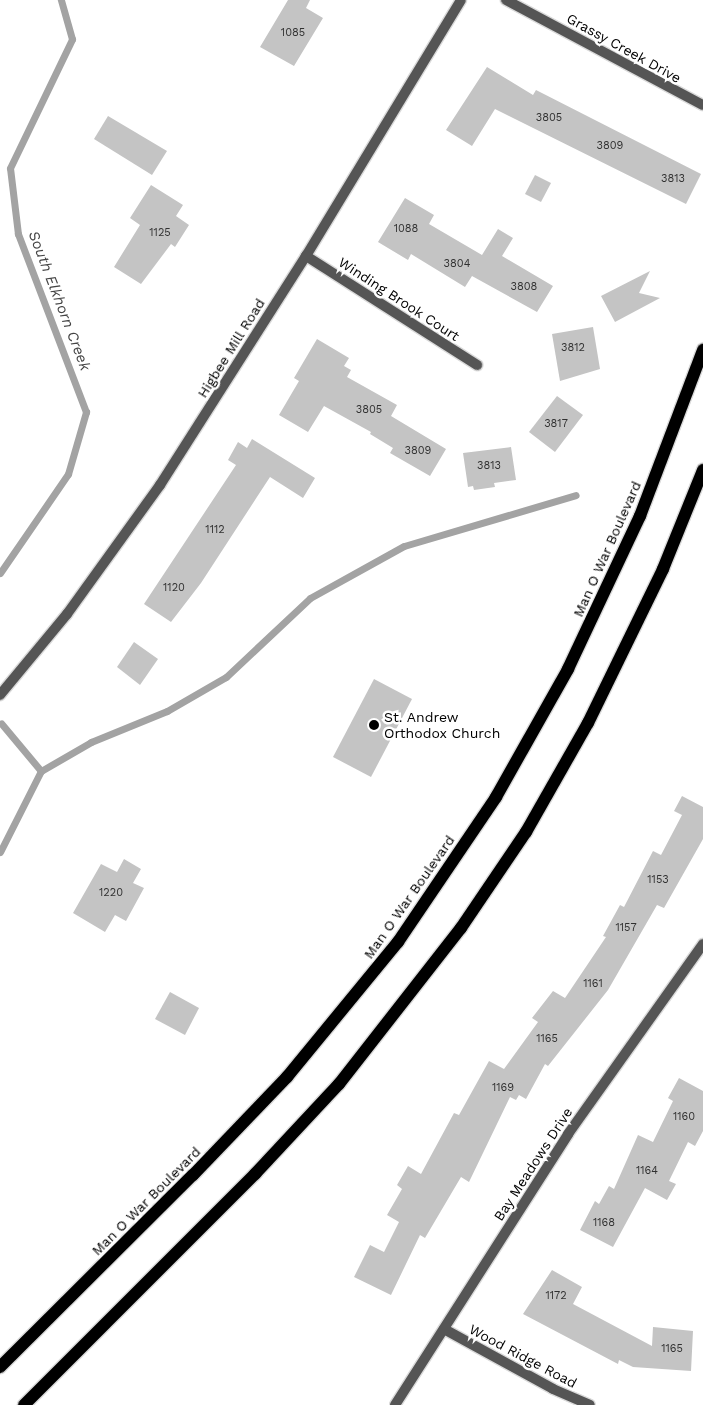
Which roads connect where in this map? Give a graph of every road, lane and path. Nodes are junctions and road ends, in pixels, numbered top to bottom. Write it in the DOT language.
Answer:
graph roads {
  1 [pos="461,0"];
  2 [pos="506,0"];
  3 [pos="703,105"];
  4 [pos="306,256"];
  5 [pos="703,350"];
  6 [pos="477,365"];
  7 [pos="703,470"];
  8 [pos="0,695"];
  9 [pos="703,944"];
  10 [pos="444,1329"];
  11 [pos="0,1367"];
  12 [pos="24,1405"];
  13 [pos="395,1405"];
  14 [pos="590,1405"];
  1 -- 4 [label="street, Higbee Mill Road"];
  2 -- 3 [label="street, Grassy Creek Drive"];
  4 -- 6 [label="street, Winding Brook Court"];
  4 -- 8 [label="street, Higbee Mill Road"];
  5 -- 11 [label="main road, Man O War Boulevard"];
  7 -- 12 [label="main road"];
  9 -- 10 [label="street, Bay Meadows Drive"];
  10 -- 13 [label="street, Bay Meadows Drive"];
  10 -- 14 [label="street, Wood Ridge Road"];
}
